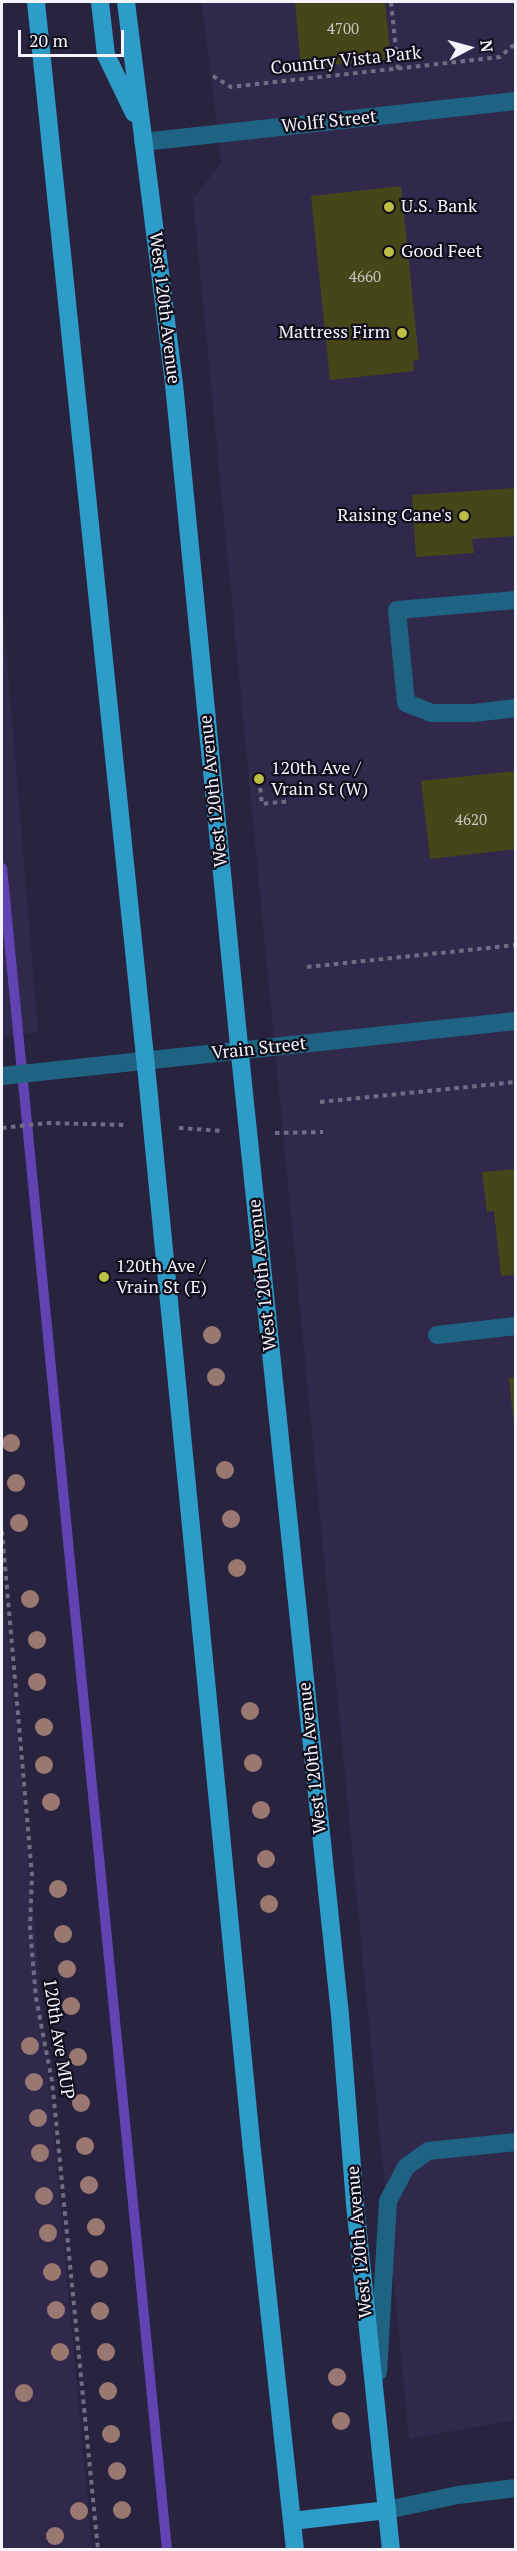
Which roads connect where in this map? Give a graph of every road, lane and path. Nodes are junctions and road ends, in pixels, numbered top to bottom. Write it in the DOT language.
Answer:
graph roads {
  1 [pos="36,2"];
  2 [pos="100,2"];
  3 [pos="126,2"];
  4 [pos="391,2"];
  5 [pos="516,43"];
  6 [pos="398,69"];
  7 [pos="213,76"];
  8 [pos="516,101"];
  9 [pos="142,134"];
  10 [pos="516,600"];
  11 [pos="516,708"];
  12 [pos="259,779"];
  13 [pos="290,801"];
  14 [pos="516,945"];
  15 [pos="307,967"];
  16 [pos="516,1021"];
  17 [pos="239,1051"];
  18 [pos="146,1060"];
  19 [pos="2,1076"];
  20 [pos="516,1082"];
  21 [pos="320,1102"];
  22 [pos="152,1126"];
  23 [pos="2,1128"];
  24 [pos="248,1132"];
  25 [pos="323,1132"];
  26 [pos="516,1326"];
  27 [pos="436,1335"];
  28 [pos="2,1531"];
  29 [pos="516,2142"];
  30 [pos="375,2407"];
  31 [pos="516,2488"];
  32 [pos="387,2510"];
  33 [pos="292,2521"];
  34 [pos="98,2550"];
  35 [pos="295,2550"];
  36 [pos="391,2550"];
  1 -- 18 [label="main road"];
  2 -- 9 [label="main road"];
  3 -- 9 [label="main road, West 120th Avenue"];
  4 -- 6 [label="path"];
  5 -- 6 [label="path, Country Vista Park"];
  6 -- 7 [label="path, Country Vista Park"];
  8 -- 9 [label="street, Wolff Street"];
  9 -- 17 [label="main road, West 120th Avenue"];
  10 -- 11 [label="street"];
  12 -- 13 [label="path"];
  14 -- 15 [label="path"];
  16 -- 17 [label="street, Vrain Street"];
  17 -- 18 [label="street, Vrain Street"];
  17 -- 24 [label="main road, West 120th Avenue"];
  18 -- 19 [label="street, Vrain Street"];
  18 -- 22 [label="main road"];
  20 -- 21 [label="path"];
  22 -- 23 [label="path"];
  22 -- 24 [label="path"];
  22 -- 33 [label="main road"];
  24 -- 25 [label="path"];
  24 -- 30 [label="main road, West 120th Avenue"];
  26 -- 27 [label="street"];
  28 -- 34 [label="path, 120th Ave MUP"];
  29 -- 30 [label="street"];
  30 -- 32 [label="main road, West 120th Avenue"];
  31 -- 32 [label="street"];
  32 -- 33 [label="main road"];
  32 -- 36 [label="main road, West 120th Avenue"];
  33 -- 35 [label="main road"];
}
